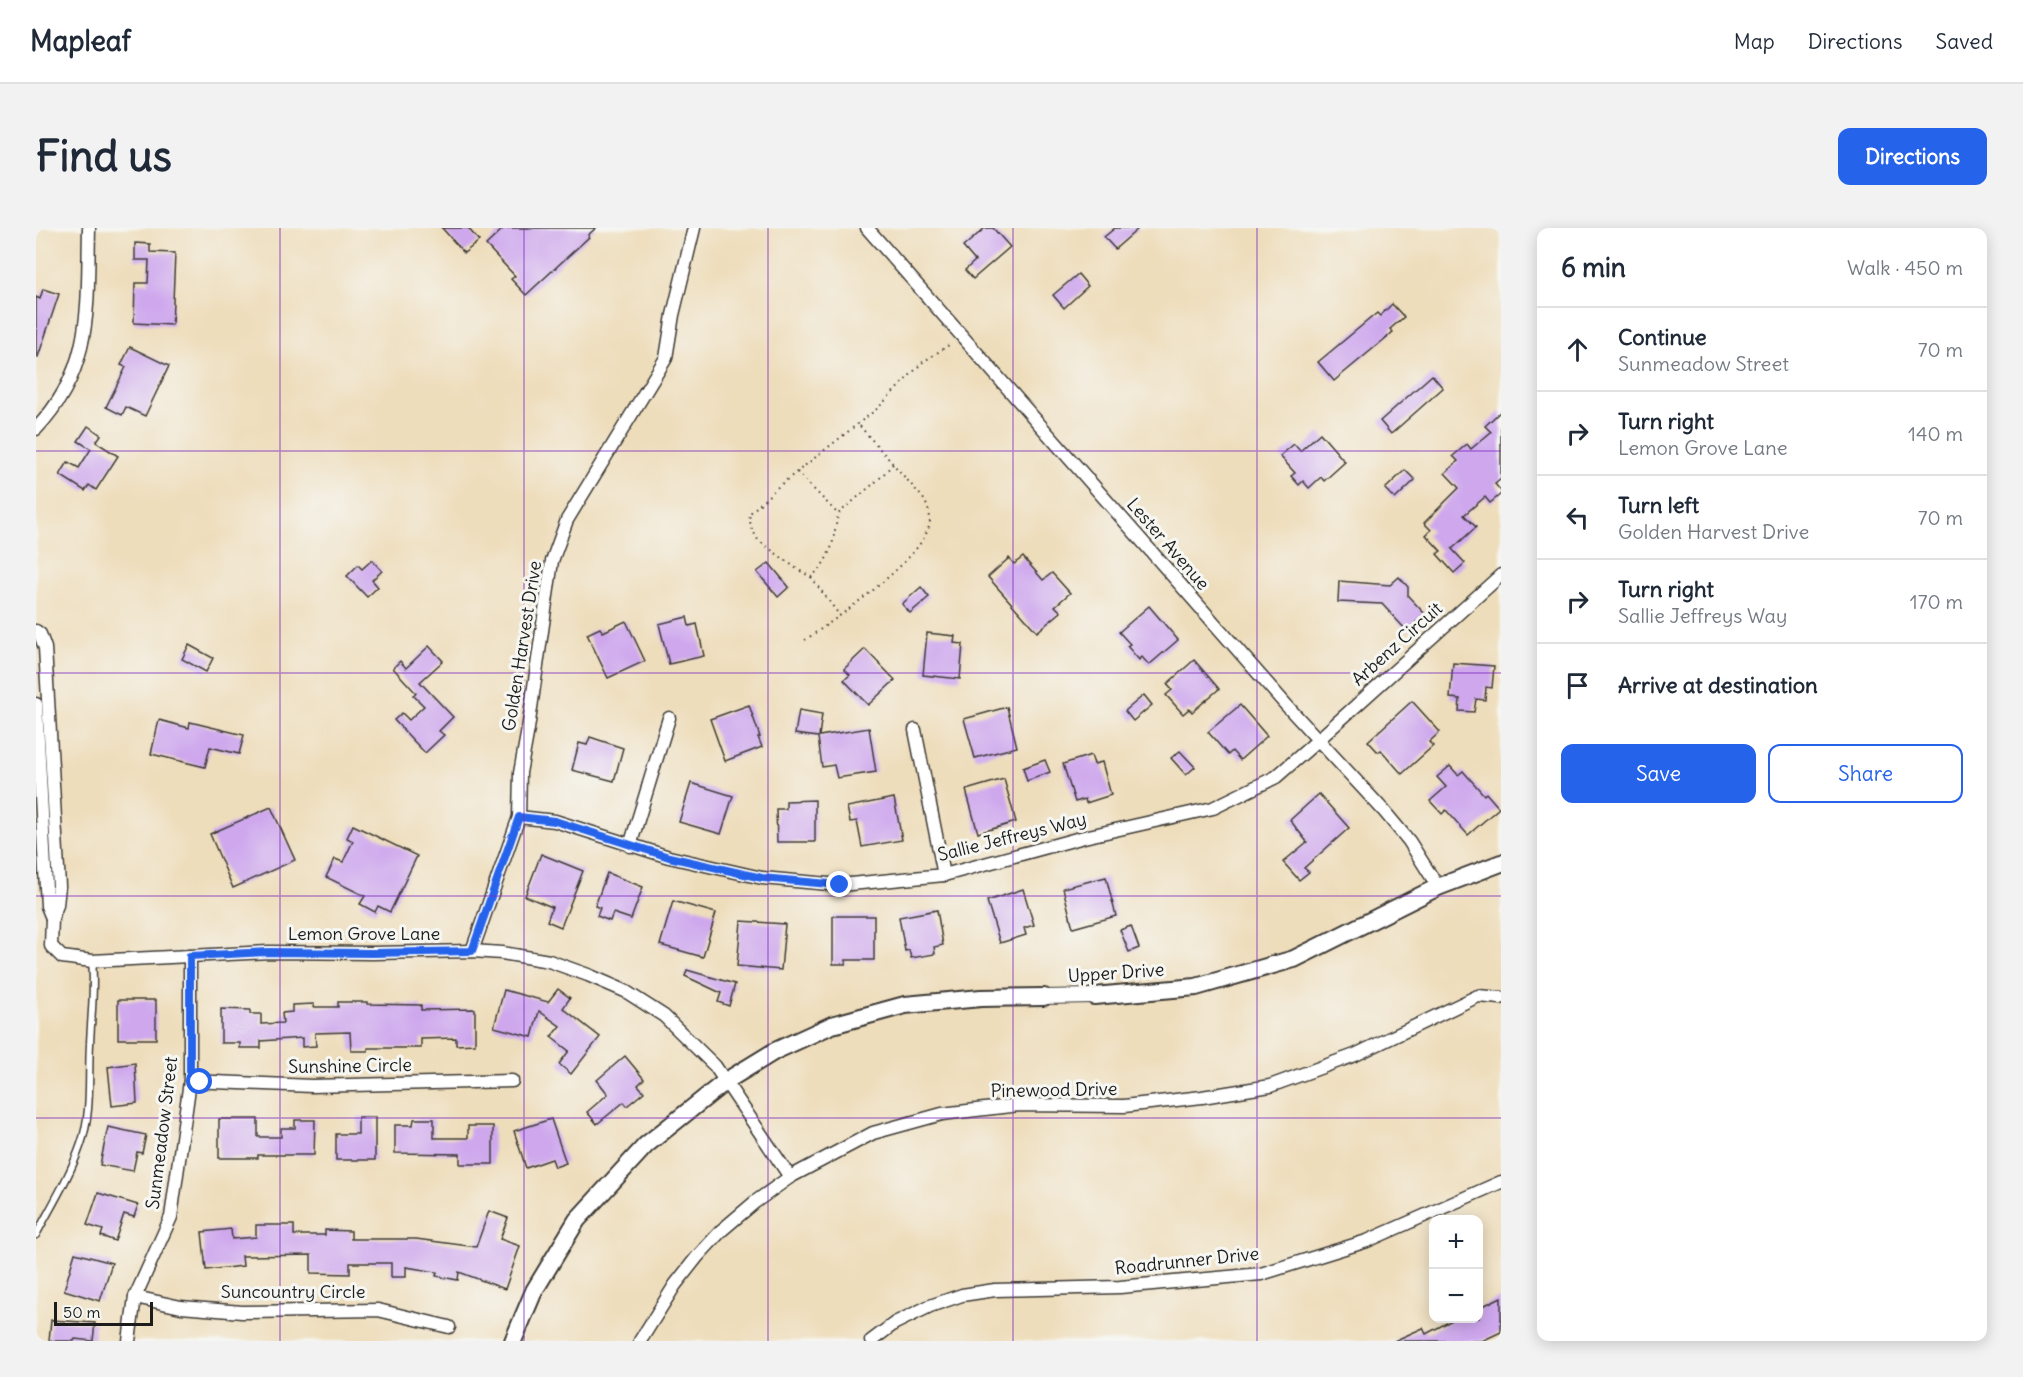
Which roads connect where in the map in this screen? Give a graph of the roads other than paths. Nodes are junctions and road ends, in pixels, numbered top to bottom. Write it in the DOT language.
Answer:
graph roads {
  1 [pos="89,228"];
  2 [pos="694,228"];
  3 [pos="867,228"];
  4 [pos="36,429"];
  5 [pos="1501,574"];
  6 [pos="36,631"];
  7 [pos="36,704"];
  8 [pos="669,718"];
  9 [pos="915,730"];
  10 [pos="1318,740"];
  11 [pos="519,817"];
  12 [pos="630,846"];
  13 [pos="1501,863"];
  14 [pos="944,875"];
  15 [pos="1437,887"];
  16 [pos="52,918"];
  17 [pos="472,951"];
  18 [pos="190,956"];
  19 [pos="92,961"];
  20 [pos="1094,996"];
  21 [pos="1044,997"];
  22 [pos="1501,997"];
  23 [pos="512,1081"];
  24 [pos="726,1081"];
  25 [pos="190,1082"];
  26 [pos="790,1177"];
  27 [pos="1501,1182"];
  28 [pos="36,1235"];
  29 [pos="135,1297"];
  30 [pos="450,1327"];
  31 [pos="129,1341"];
  32 [pos="513,1341"];
  33 [pos="640,1341"];
  34 [pos="871,1341"];
  1 -- 4 [label="street"];
  2 -- 11 [label="street, Golden Harvest Drive"];
  3 -- 10 [label="street, Lester Avenue"];
  5 -- 10 [label="street, Arbenz Circuit"];
  6 -- 16 [label="street"];
  7 -- 16 [label="street"];
  8 -- 12 [label="street"];
  9 -- 14 [label="street"];
  10 -- 14 [label="street, Sallie Jeffreys Way"];
  10 -- 15 [label="street, Lester Avenue"];
  11 -- 12 [label="street, Sallie Jeffreys Way"];
  11 -- 17 [label="street, Golden Harvest Drive"];
  12 -- 14 [label="street, Sallie Jeffreys Way"];
  13 -- 15 [label="main road, Upper Drive"];
  15 -- 20 [label="main road, Upper Drive"];
  16 -- 19 [label="street, Lemon Grove Lane"];
  17 -- 18 [label="street, Lemon Grove Lane"];
  17 -- 24 [label="street, Lemon Grove Lane"];
  18 -- 19 [label="street, Lemon Grove Lane"];
  18 -- 25 [label="street, Sunmeadow Street"];
  19 -- 28 [label="lane"];
  20 -- 21 [label="street, Upper Drive"];
  21 -- 24 [label="main road, Upper Drive"];
  22 -- 26 [label="street, Pinewood Drive"];
  23 -- 25 [label="street, Sunshine Circle"];
  24 -- 26 [label="street, Lemon Grove Lane"];
  24 -- 32 [label="main road, Upper Drive"];
  25 -- 29 [label="street, Sunmeadow Street"];
  26 -- 33 [label="street, Pinewood Drive"];
  27 -- 34 [label="street, Roadrunner Drive"];
  29 -- 30 [label="street, Suncountry Circle"];
  29 -- 31 [label="street, Sunmeadow Street"];
}
